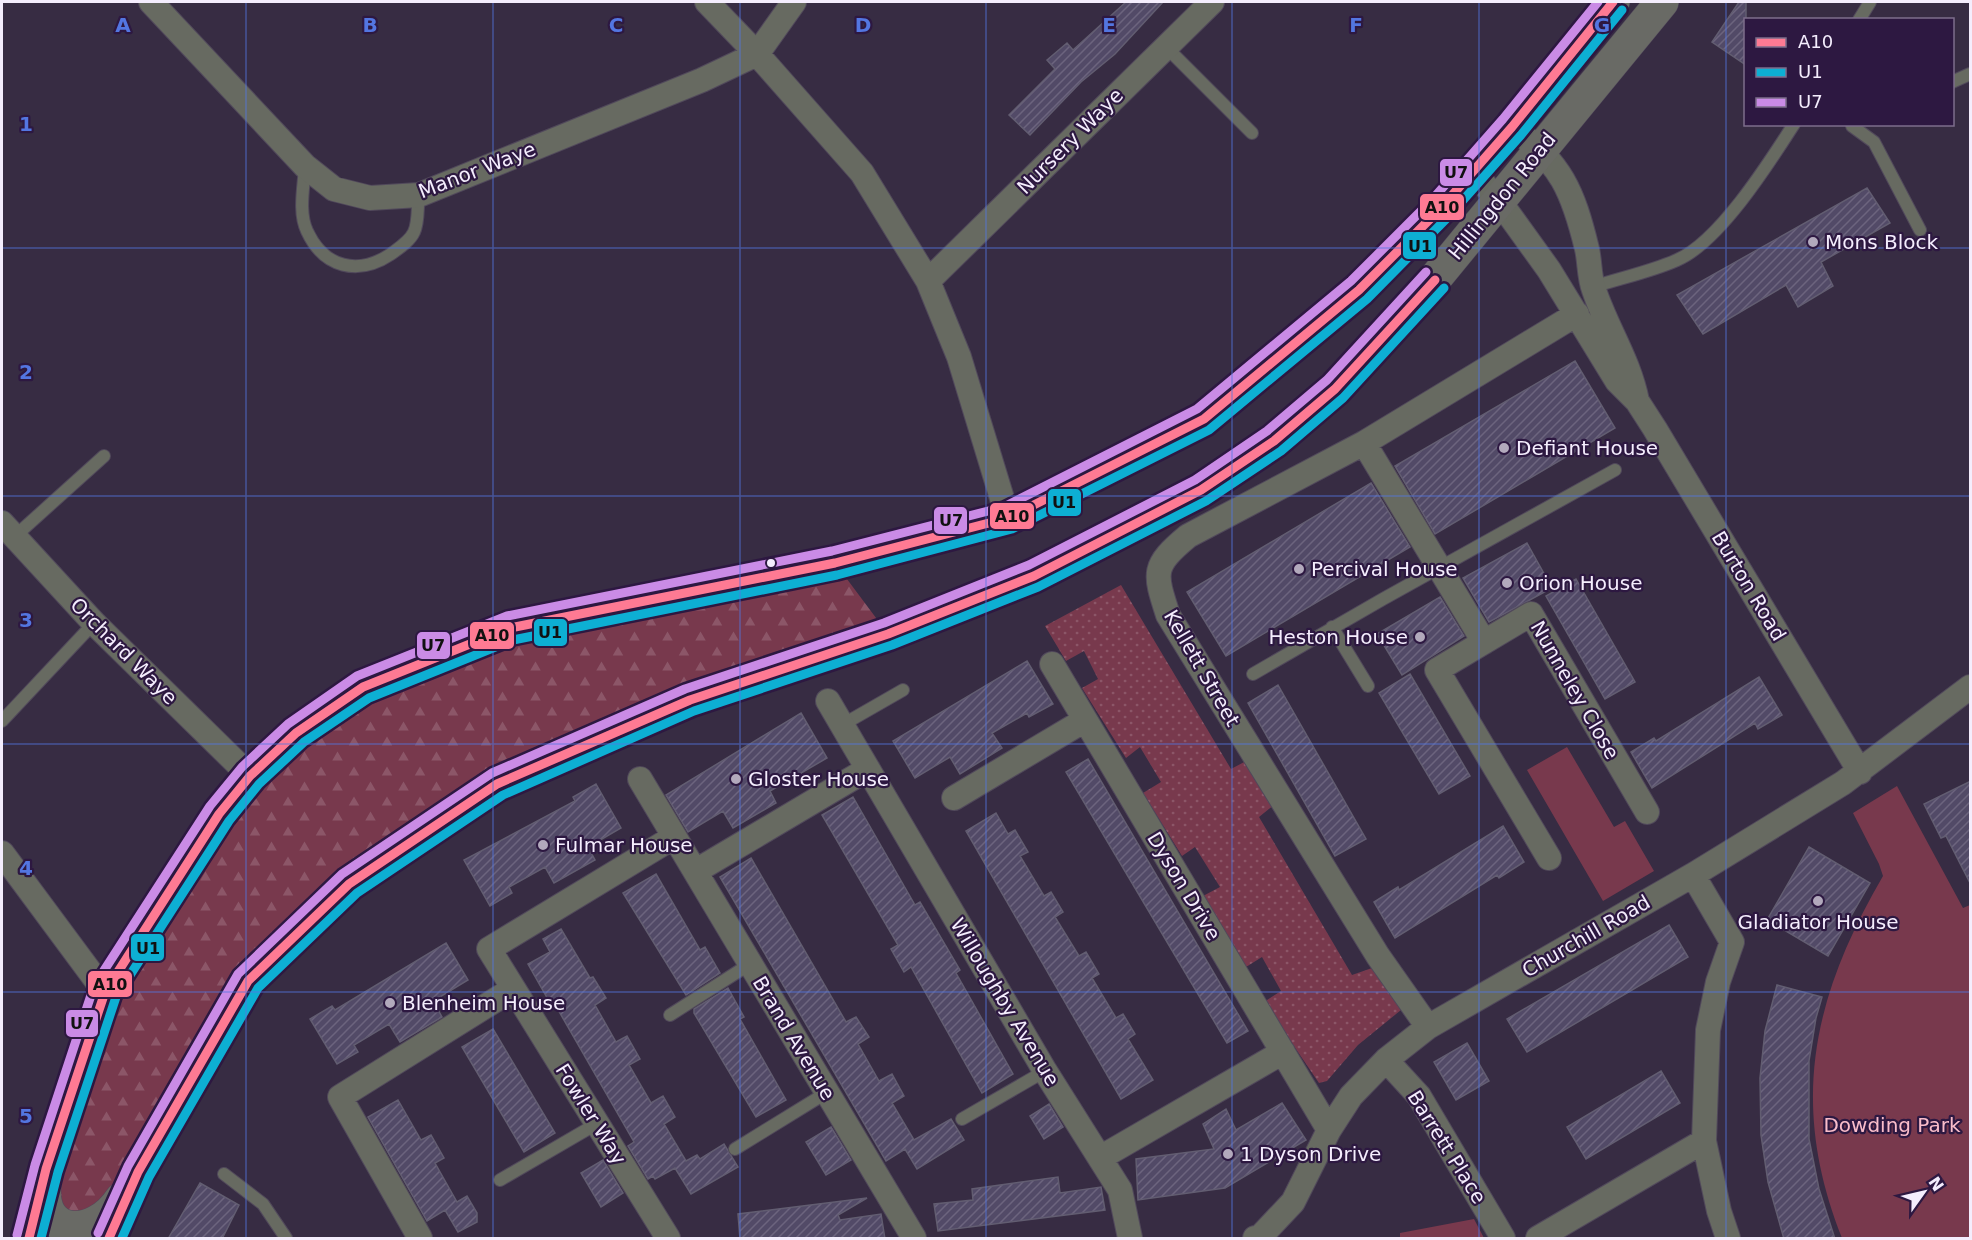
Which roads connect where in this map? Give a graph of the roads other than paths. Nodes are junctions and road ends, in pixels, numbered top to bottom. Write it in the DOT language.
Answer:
graph roads {
  1 [pos="152,2"];
  2 [pos="706,2"];
  3 [pos="794,2"];
  4 [pos="1212,2"];
  5 [pos="1613,2"];
  6 [pos="1662,2"];
  7 [pos="1870,2"];
  8 [pos="1860,18"];
  9 [pos="1166,47"];
  10 [pos="757,54"];
  11 [pos="1971,74"];
  12 [pos="1954,82"];
  13 [pos="1793,126"];
  14 [pos="1853,126"];
  15 [pos="1512,127"];
  16 [pos="1252,133"];
  17 [pos="1541,148"];
  18 [pos="305,166"];
  19 [pos="1473,172"];
  20 [pos="419,195"];
  21 [pos="1500,202"];
  22 [pos="1920,230"];
  23 [pos="928,281"];
  24 [pos="1593,287"];
  25 [pos="1577,314"];
  26 [pos="1637,401"];
  27 [pos="1364,442"];
  28 [pos="104,456"];
  29 [pos="1615,470"];
  30 [pos="1008,518"];
  31 [pos="7,531"];
  32 [pos="1439,570"];
  33 [pos="94,623"];
  34 [pos="1332,627"];
  35 [pos="1484,642"];
  36 [pos="1052,664"];
  37 [pos="1253,674"];
  38 [pos="1368,686"];
  39 [pos="1971,687"];
  40 [pos="903,690"];
  41 [pos="828,701"];
  42 [pos="1085,720"];
  43 [pos="2,721"];
  44 [pos="842,725"];
  45 [pos="868,769"];
  46 [pos="1860,772"];
  47 [pos="250,776"];
  48 [pos="640,779"];
  49 [pos="954,798"];
  50 [pos="1647,812"];
  51 [pos="674,837"];
  52 [pos="2,853"];
  53 [pos="1549,858"];
  54 [pos="696,871"];
  55 [pos="1693,875"];
  56 [pos="750,964"];
  57 [pos="513,989"];
  58 [pos="105,992"];
  59 [pos="670,1015"];
  60 [pos="1428,1027"];
  61 [pos="1283,1052"];
  62 [pos="1386,1060"];
  63 [pos="1046,1071"];
  64 [pos="826,1093"];
  65 [pos="962,1119"];
  66 [pos="598,1123"];
  67 [pos="1329,1130"];
  68 [pos="1704,1141"];
  69 [pos="735,1149"];
  70 [pos="1100,1158"];
  71 [pos="46,1169"];
  72 [pos="138,1172"];
  73 [pos="224,1174"];
  74 [pos="500,1180"];
  75 [pos="1258,1238"];
  76 [pos="29,1239"];
  77 [pos="109,1239"];
  78 [pos="286,1239"];
  79 [pos="420,1239"];
  80 [pos="668,1239"];
  81 [pos="914,1239"];
  82 [pos="1130,1239"];
  83 [pos="1503,1239"];
  84 [pos="1538,1239"];
  85 [pos="1728,1239"];
  1 -- 18 [label="street, Manor Waye"];
  2 -- 10 [label="street"];
  3 -- 10 [label="street, Manor Waye"];
  4 -- 9 [label="street, Nursery Waye"];
  5 -- 15 [label="main road, Hillingdon Road"];
  6 -- 17 [label="main road, Hillingdon Road"];
  7 -- 8 [label="lane"];
  9 -- 16 [label="lane"];
  9 -- 23 [label="street, Nursery Waye"];
  10 -- 20 [label="street, Manor Waye"];
  10 -- 23 [label="street"];
  11 -- 12 [label="lane"];
  13 -- 24 [label="lane"];
  14 -- 22 [label="lane"];
  15 -- 17 [label="street, Burton Road"];
  15 -- 19 [label="main road, Hillingdon Road"];
  17 -- 21 [label="main road, Hillingdon Road"];
  17 -- 24 [label="street, Burton Road"];
  18 -- 20 [label="street, Manor Waye"];
  18 -- 20 [label="lane"];
  19 -- 21 [label="street, Burton Road"];
  19 -- 30 [label="main road, Hillingdon Road"];
  21 -- 25 [label="street, Burton Road"];
  21 -- 72 [label="main road, Hillingdon Road"];
  23 -- 30 [label="street"];
  24 -- 26 [label="street, Burton Road"];
  25 -- 26 [label="street, Burton Road"];
  25 -- 27 [label="street, Kellett Street"];
  26 -- 46 [label="street, Burton Road"];
  27 -- 32 [label="street"];
  27 -- 60 [label="street, Kellett Street"];
  28 -- 31 [label="lane"];
  29 -- 32 [label="lane"];
  30 -- 47 [label="main road, Hillingdon Road"];
  31 -- 33 [label="street, Orchard Waye"];
  32 -- 34 [label="lane"];
  32 -- 35 [label="street"];
  33 -- 43 [label="lane"];
  33 -- 47 [label="street, Orchard Waye"];
  34 -- 37 [label="lane"];
  34 -- 38 [label="lane"];
  35 -- 50 [label="street, Nunneley Close"];
  35 -- 53 [label="street, Nunneley Close"];
  36 -- 42 [label="street, Dyson Drive"];
  39 -- 46 [label="street, Churchill Road"];
  40 -- 44 [label="lane"];
  41 -- 44 [label="street, Willoughby Avenue"];
  42 -- 49 [label="street"];
  42 -- 61 [label="street, Dyson Drive"];
  44 -- 45 [label="street, Willoughby Avenue"];
  45 -- 54 [label="street"];
  45 -- 63 [label="street, Willoughby Avenue"];
  46 -- 55 [label="street, Churchill Road"];
  47 -- 58 [label="main road, Hillingdon Road"];
  48 -- 51 [label="street, Brand Avenue"];
  51 -- 54 [label="street, Brand Avenue"];
  51 -- 57 [label="street, Fowler Way"];
  52 -- 58 [label="street"];
  54 -- 56 [label="street, Brand Avenue"];
  55 -- 60 [label="street, Churchill Road"];
  55 -- 68 [label="street"];
  56 -- 59 [label="lane"];
  56 -- 64 [label="street, Brand Avenue"];
  57 -- 66 [label="street, Fowler Way"];
  57 -- 79 [label="street"];
  58 -- 71 [label="main road, Hillingdon Road"];
  60 -- 62 [label="street, Churchill Road"];
  61 -- 67 [label="street, Dyson Drive"];
  61 -- 70 [label="street"];
  62 -- 67 [label="street, Churchill Road"];
  62 -- 83 [label="street, Barrett Place"];
  63 -- 65 [label="lane"];
  63 -- 70 [label="street, Willoughby Avenue"];
  64 -- 69 [label="lane"];
  64 -- 81 [label="street, Brand Avenue"];
  66 -- 74 [label="lane"];
  66 -- 80 [label="street, Fowler Way"];
  67 -- 75 [label="street, Churchill Road"];
  68 -- 84 [label="street"];
  68 -- 85 [label="street"];
  70 -- 82 [label="street, Willoughby Avenue"];
  71 -- 72 [label="main road"];
  71 -- 76 [label="main road, Hillingdon Road"];
  72 -- 77 [label="main road, Hillingdon Road"];
  73 -- 78 [label="lane"];
}
